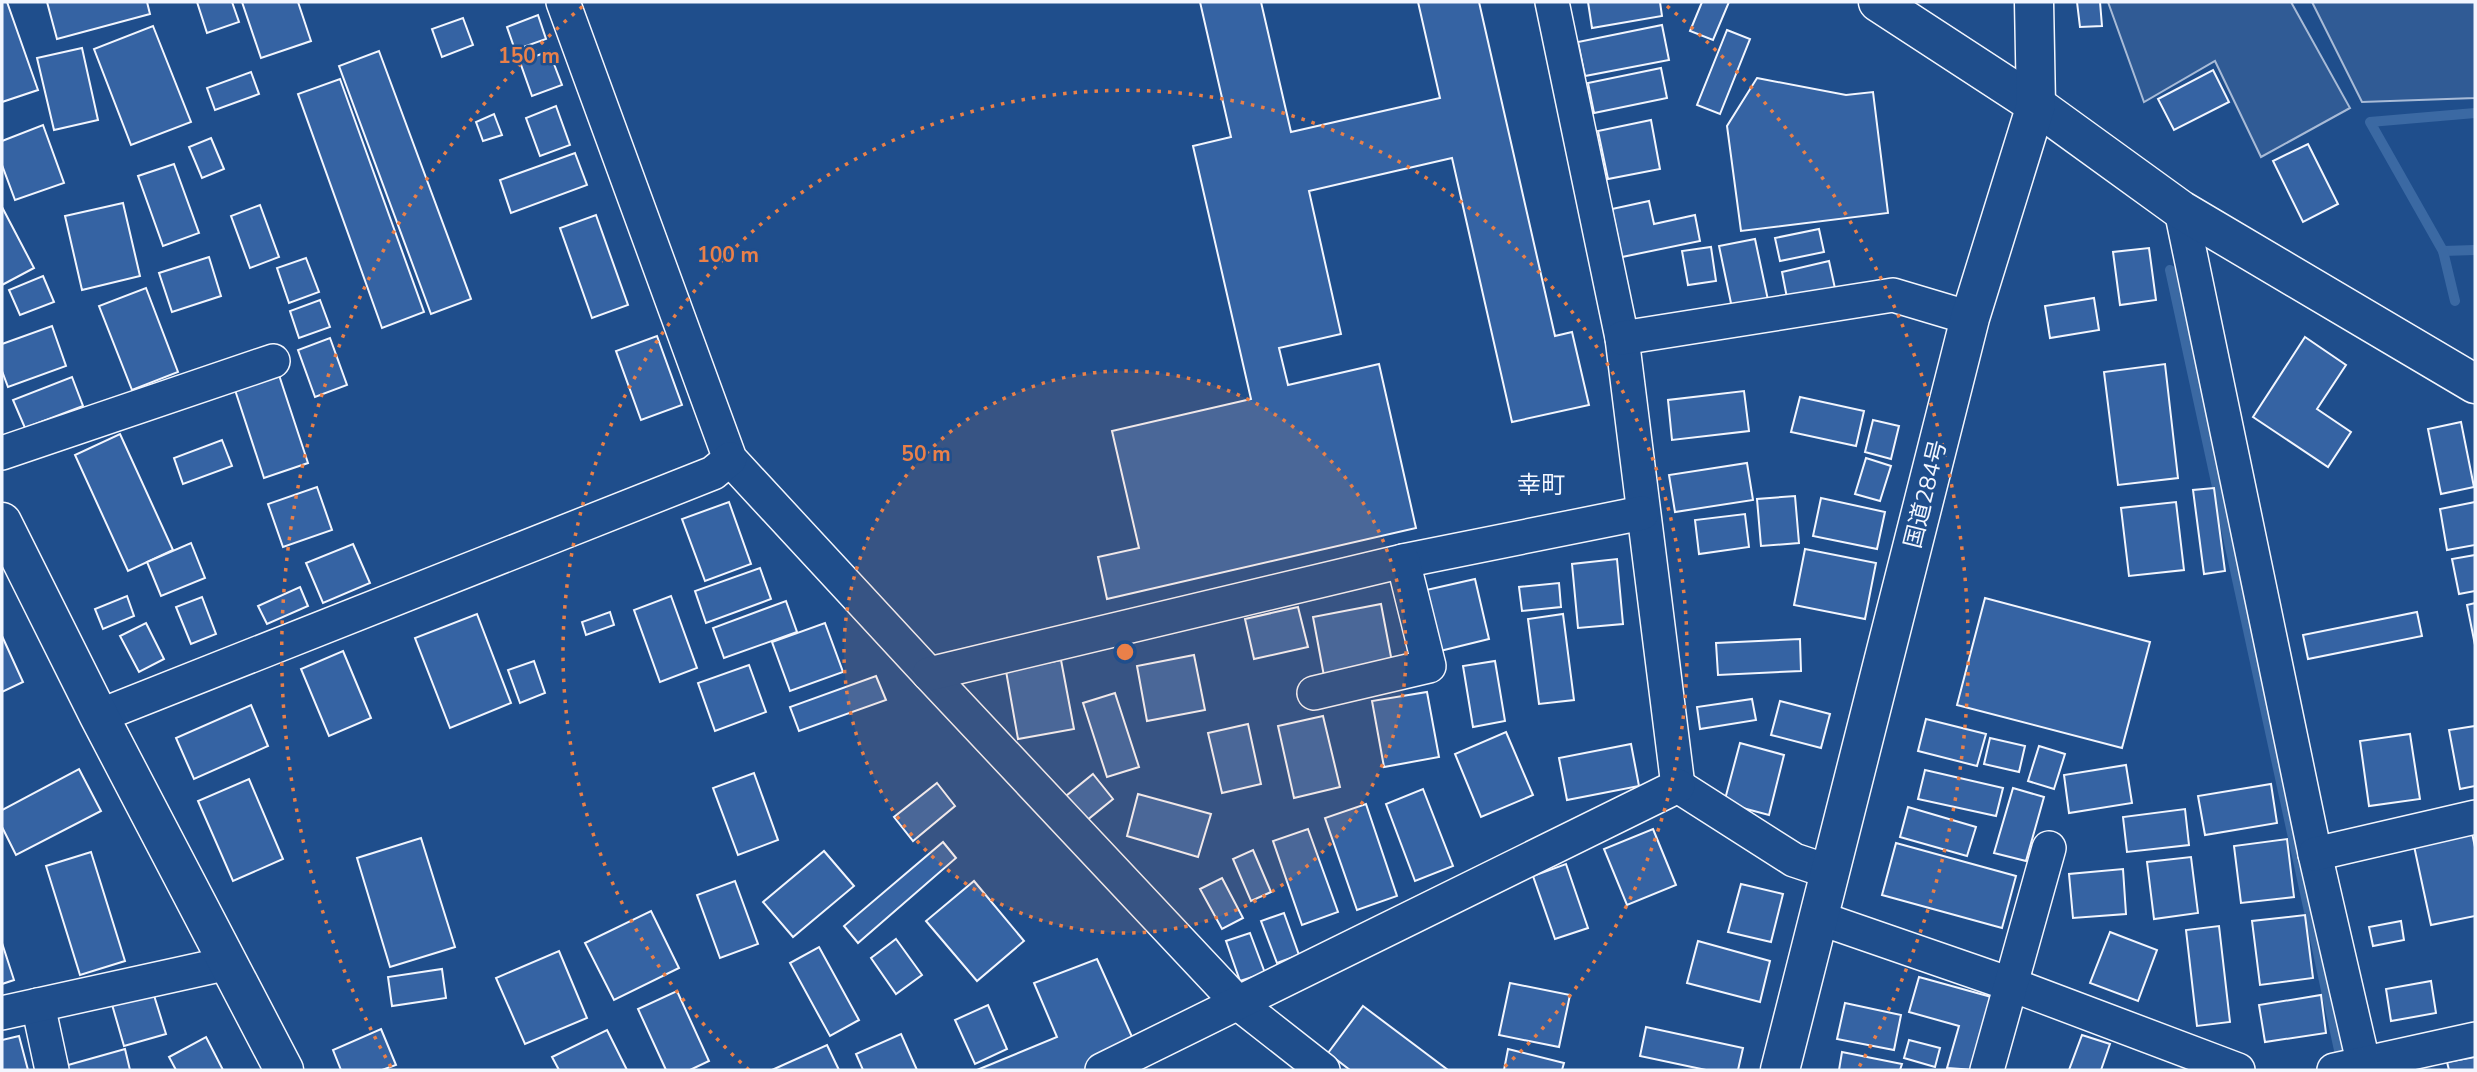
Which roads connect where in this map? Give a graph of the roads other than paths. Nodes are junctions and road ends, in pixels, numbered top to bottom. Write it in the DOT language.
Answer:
graph roads {
  1 [pos="562,2"];
  2 [pos="1552,2"];
  3 [pos="1878,2"];
  4 [pos="2034,2"];
  5 [pos="2036,105"];
  6 [pos="2181,210"];
  7 [pos="1970,318"];
  8 [pos="1622,338"];
  9 [pos="273,360"];
  10 [pos="2475,384"];
  11 [pos="2,453"];
  12 [pos="730,458"];
  13 [pos="1642,513"];
  14 [pos="2,522"];
  15 [pos="1403,561"];
  16 [pos="929,674"];
  17 [pos="1314,693"];
  18 [pos="99,716"];
  19 [pos="1678,786"];
  20 [pos="2475,817"];
  21 [pos="2049,848"];
  22 [pos="2315,854"];
  23 [pos="1830,872"];
  24 [pos="1819,918"];
  25 [pos="229,963"];
  26 [pos="2010,984"];
  27 [pos="1239,1004"];
  28 [pos="38,1005"];
  29 [pos="2,1013"];
  30 [pos="2475,1039"];
  31 [pos="2354,1069"];
  32 [pos="52,1070"];
  33 [pos="285,1070"];
  34 [pos="1102,1070"];
  35 [pos="1323,1070"];
  36 [pos="1780,1070"];
  37 [pos="1987,1070"];
  38 [pos="2238,1070"];
  1 -- 12 [label="street"];
  2 -- 8 [label="street"];
  3 -- 5 [label="main road"];
  4 -- 5 [label="main road, 国道284号"];
  5 -- 6 [label="main road"];
  5 -- 7 [label="main road, 国道284号"];
  6 -- 10 [label="main road"];
  6 -- 22 [label="street"];
  7 -- 8 [label="street"];
  7 -- 23 [label="main road, 国道284号"];
  8 -- 13 [label="street"];
  9 -- 11 [label="street"];
  12 -- 16 [label="street"];
  12 -- 18 [label="street"];
  13 -- 15 [label="street"];
  13 -- 19 [label="street"];
  14 -- 18 [label="main road"];
  15 -- 16 [label="street"];
  15 -- 17 [label="street"];
  16 -- 27 [label="street"];
  18 -- 25 [label="main road"];
  19 -- 23 [label="street"];
  19 -- 27 [label="street"];
  20 -- 22 [label="street"];
  21 -- 26 [label="street"];
  22 -- 31 [label="street"];
  23 -- 24 [label="main road, 国道284号"];
  24 -- 26 [label="street"];
  24 -- 36 [label="main road, 国道284号"];
  25 -- 28 [label="street"];
  25 -- 33 [label="main road"];
  26 -- 37 [label="street"];
  26 -- 38 [label="street"];
  27 -- 34 [label="street"];
  27 -- 35 [label="street"];
  28 -- 29 [label="street"];
  28 -- 32 [label="street"];
  30 -- 31 [label="street"];
}
